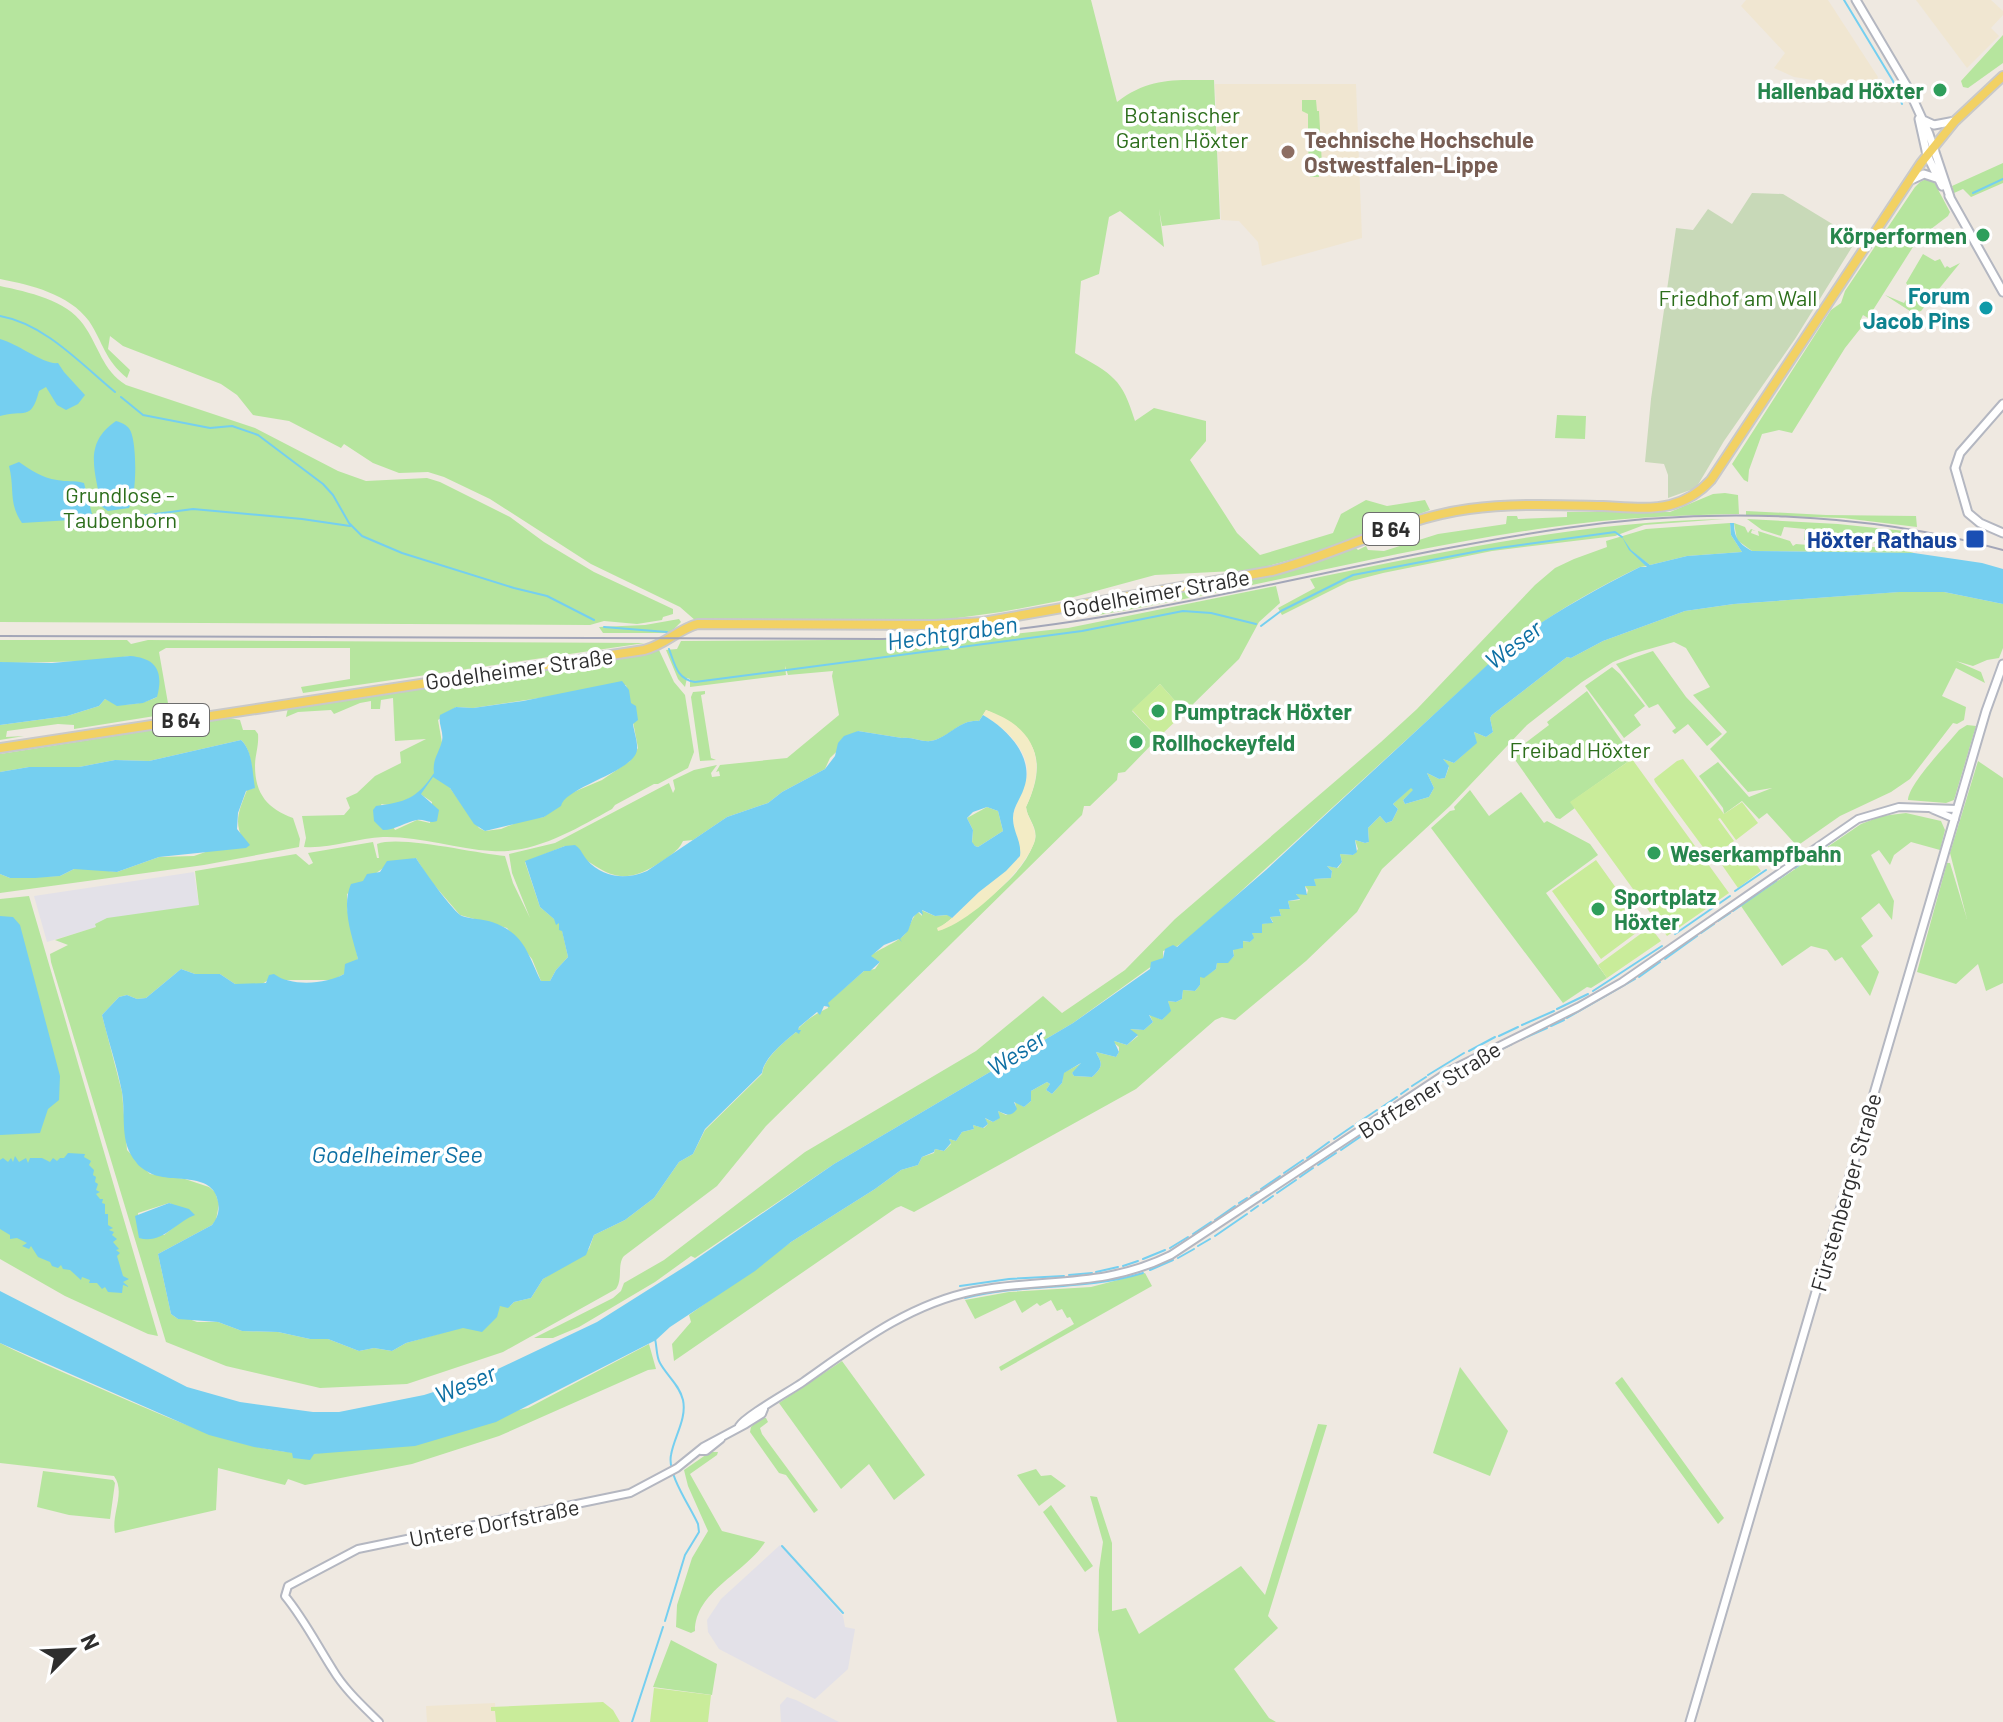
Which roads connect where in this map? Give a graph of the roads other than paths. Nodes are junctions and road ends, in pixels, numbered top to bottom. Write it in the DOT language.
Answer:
graph roads {
  1 [pos="1856,0"];
  2 [pos="2003,76"];
  3 [pos="1917,109"];
  4 [pos="1922,118"];
  5 [pos="1955,121"];
  6 [pos="1933,147"];
  7 [pos="1927,155"];
  8 [pos="1938,179"];
  9 [pos="1908,182"];
  10 [pos="1950,197"];
  11 [pos="2003,292"];
  12 [pos="2003,404"];
  13 [pos="2003,533"];
  14 [pos="2002,666"];
  15 [pos="0,748"];
  16 [pos="1929,808"];
  17 [pos="1957,809"];
  18 [pos="1955,819"];
  19 [pos="764,1409"];
  20 [pos="379,1722"];
  21 [pos="1690,1722"];
  1 -- 3 [label="main road"];
  2 -- 5 [label="main road, Godelheimer Straße / B 64"];
  3 -- 4 [label="main road"];
  3 -- 7 [label="main road"];
  4 -- 5 [label="main road"];
  4 -- 6 [label="main road"];
  5 -- 6 [label="main road, Godelheimer Straße / B 64"];
  6 -- 7 [label="main road, Godelheimer Straße / B 64"];
  6 -- 10 [label="main road"];
  7 -- 8 [label="main road"];
  7 -- 9 [label="main road, Godelheimer Straße / B 64"];
  8 -- 9 [label="main road"];
  8 -- 10 [label="main road"];
  9 -- 15 [label="main road, Godelheimer Straße / B 64"];
  10 -- 11 [label="main road"];
  12 -- 13 [label="main road"];
  14 -- 17 [label="main road, Fürstenberger Straße"];
  16 -- 17 [label="street, Boffzener Straße"];
  16 -- 18 [label="street, Boffzener Straße"];
  16 -- 19 [label="street, Boffzener Straße"];
  17 -- 18 [label="main road, Fürstenberger Straße"];
  18 -- 21 [label="main road, Fürstenberger Straße"];
  19 -- 20 [label="street, Untere Dorfstraße"];
}
